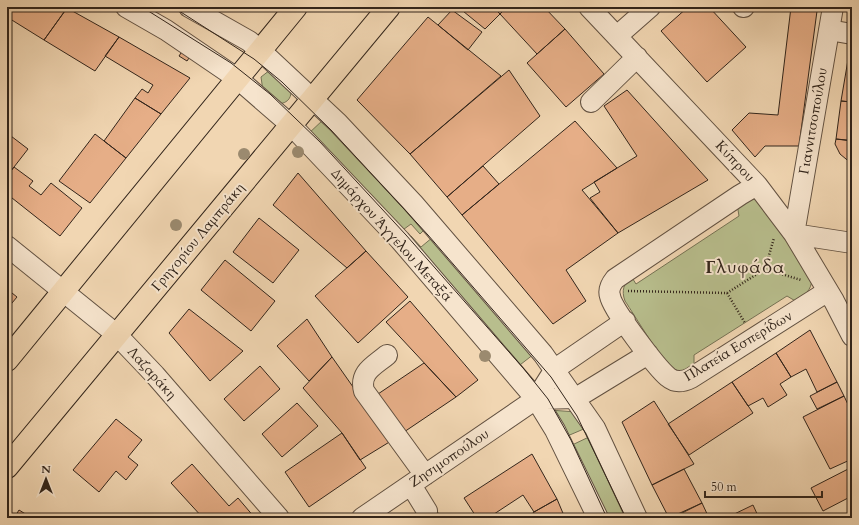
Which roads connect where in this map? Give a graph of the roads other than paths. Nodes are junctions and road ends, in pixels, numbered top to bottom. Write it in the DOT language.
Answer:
graph roads {
  1 [pos="126,7"];
  2 [pos="189,7"];
  3 [pos="296,7"];
  4 [pos="389,7"];
  5 [pos="589,7"];
  6 [pos="650,7"];
  7 [pos="833,7"];
  8 [pos="829,30"];
  9 [pos="852,34"];
  10 [pos="617,36"];
  11 [pos="261,51"];
  12 [pos="637,57"];
  13 [pos="238,79"];
  14 [pos="312,99"];
  15 [pos="591,102"];
  16 [pos="291,125"];
  17 [pos="757,185"];
  18 [pos="794,234"];
  19 [pos="852,244"];
  20 [pos="7,246"];
  21 [pos="64,291"];
  22 [pos="828,291"];
  23 [pos="625,321"];
  24 [pos="116,334"];
  25 [pos="852,336"];
  26 [pos="648,354"];
  27 [pos="387,355"];
  28 [pos="7,360"];
  29 [pos="555,369"];
  30 [pos="576,398"];
  31 [pos="536,399"];
  32 [pos="7,467"];
  33 [pos="418,480"];
  34 [pos="427,511"];
  35 [pos="279,518"];
  36 [pos="362,518"];
  37 [pos="598,518"];
  38 [pos="637,518"];
  1 -- 13 [label="street, Δημάρχου Άγγελου Μεταξά"];
  2 -- 11 [label="street"];
  3 -- 11 [label="main road"];
  4 -- 14 [label="main road, Γρηγορίου Λαμπράκη"];
  5 -- 10 [label="street, Κύπρου"];
  6 -- 10 [label="street"];
  7 -- 8 [label="street, Γιαννιτσοπούλου"];
  8 -- 9 [label="street"];
  8 -- 18 [label="street, Γιαννιτσοπούλου"];
  10 -- 12 [label="street, Κύπρου"];
  11 -- 13 [label="main road"];
  11 -- 14 [label="street"];
  12 -- 15 [label="street"];
  12 -- 17 [label="street, Κύπρου"];
  13 -- 16 [label="street, Δημάρχου Άγγελου Μεταξά"];
  13 -- 21 [label="main road"];
  14 -- 16 [label="main road, Γρηγορίου Λαμπράκη"];
  14 -- 29 [label="street"];
  16 -- 24 [label="main road, Γρηγορίου Λαμπράκη"];
  16 -- 31 [label="street, Δημάρχου Άγγελου Μεταξά"];
  17 -- 18 [label="street, Κύπρου"];
  17 -- 23 [label="street, Πλατεία Εσπερίδων"];
  18 -- 19 [label="street"];
  18 -- 22 [label="street, Κύπρου"];
  20 -- 21 [label="street, Λαζαράκη"];
  21 -- 24 [label="street, Λαζαράκη"];
  21 -- 28 [label="main road"];
  22 -- 25 [label="street, Κύπρου"];
  22 -- 26 [label="street, Πλατεία Εσπερίδων"];
  23 -- 26 [label="street, Πλατεία Εσπερίδων"];
  23 -- 29 [label="street, Ζησιμοπούλου"];
  24 -- 32 [label="main road, Γρηγορίου Λαμπράκη"];
  24 -- 35 [label="street, Λαζαράκη"];
  26 -- 30 [label="street"];
  27 -- 33 [label="street"];
  29 -- 30 [label="street"];
  29 -- 31 [label="street, Ζησιμοπούλου"];
  30 -- 31 [label="street"];
  30 -- 38 [label="street"];
  31 -- 33 [label="street, Ζησιμοπούλου"];
  31 -- 37 [label="street, Δημάρχου Άγγελου Μεταξά"];
  33 -- 34 [label="street"];
  33 -- 36 [label="street, Ζησιμοπούλου"];
}
